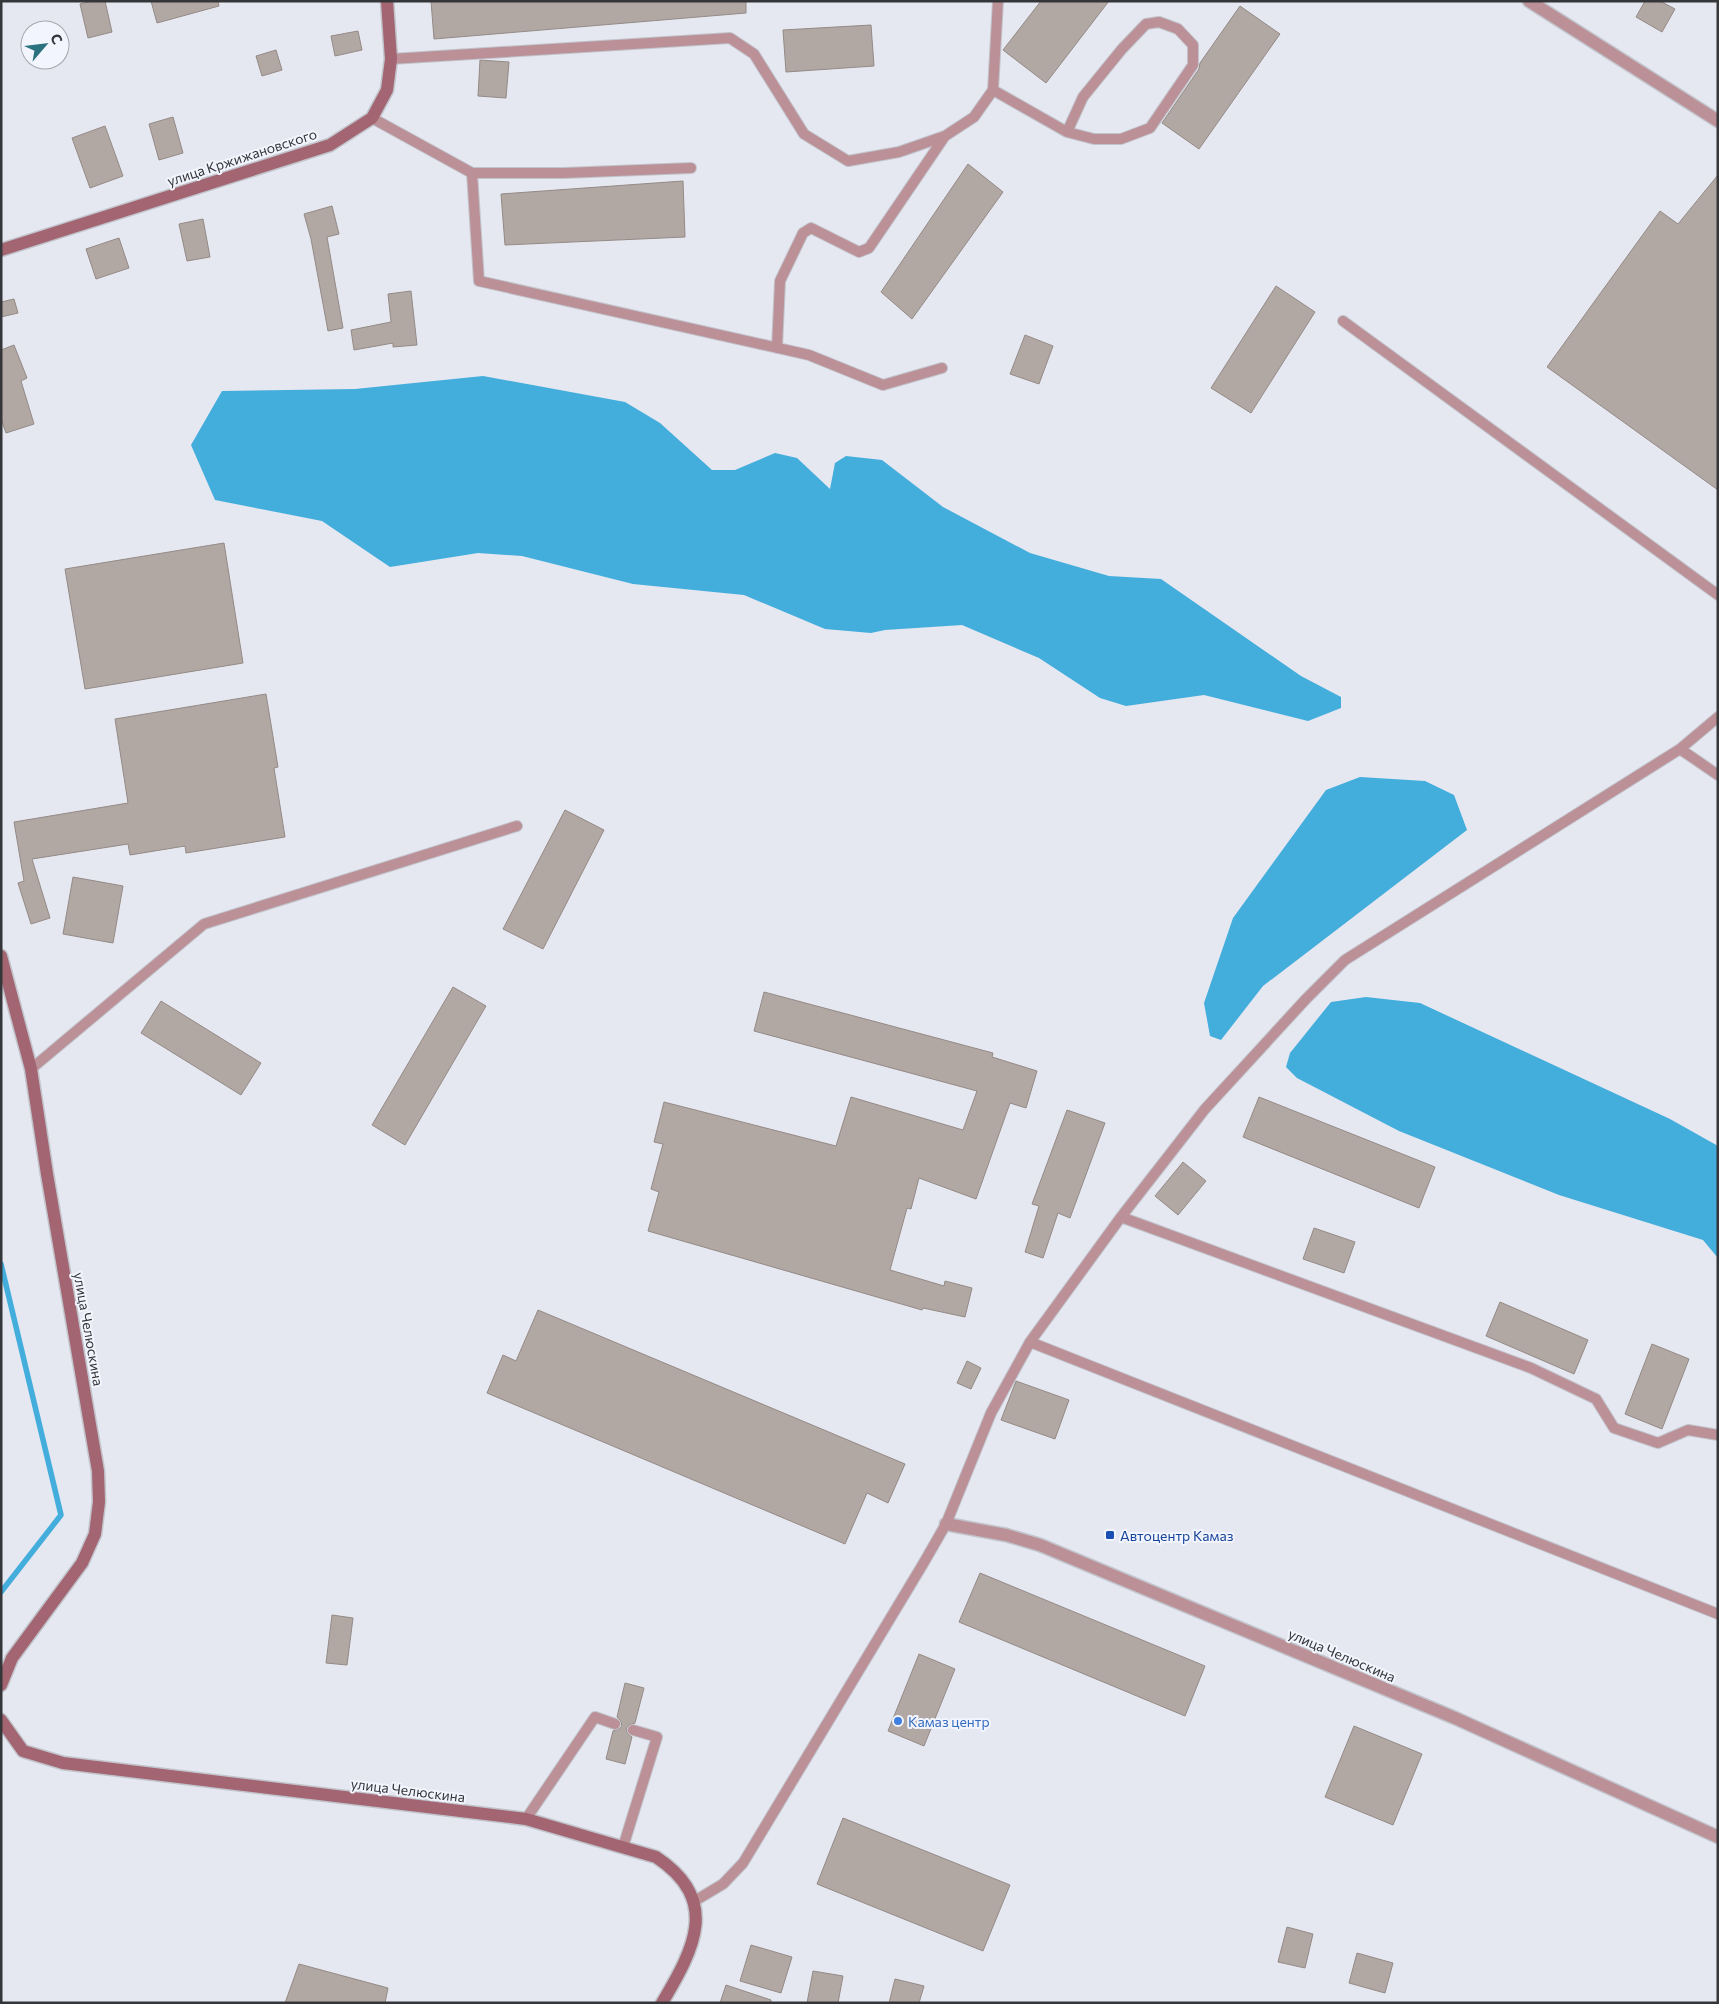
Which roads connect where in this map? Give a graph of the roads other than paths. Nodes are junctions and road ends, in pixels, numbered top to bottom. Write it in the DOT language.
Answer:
graph roads {
  1 [pos="387,1"];
  2 [pos="998,1"];
  3 [pos="1529,1"];
  4 [pos="391,59"];
  5 [pos="993,90"];
  6 [pos="372,118"];
  7 [pos="1718,121"];
  8 [pos="1067,132"];
  9 [pos="945,136"];
  10 [pos="691,168"];
  11 [pos="472,173"];
  12 [pos="1,250"];
  13 [pos="1343,321"];
  14 [pos="777,348"];
  15 [pos="942,368"];
  16 [pos="1718,595"];
  17 [pos="1718,717"];
  18 [pos="1680,749"];
  19 [pos="1718,775"];
  20 [pos="517,826"];
  21 [pos="1,956"];
  22 [pos="31,1069"];
  23 [pos="1121,1217"];
  24 [pos="1030,1342"];
  25 [pos="1718,1435"];
  26 [pos="946,1524"];
  27 [pos="1718,1614"];
  28 [pos="2,1678"];
  29 [pos="1,1720"];
  30 [pos="615,1724"];
  31 [pos="633,1730"];
  32 [pos="526,1819"];
  33 [pos="1718,1837"];
  34 [pos="623,1847"];
  35 [pos="693,1902"];
  36 [pos="662,2003"];
  1 -- 4 [label="street, улица Кржижановского"];
  2 -- 5 [label="lane"];
  3 -- 7 [label="street"];
  4 -- 6 [label="street, улица Кржижановского"];
  4 -- 9 [label="lane"];
  5 -- 8 [label="lane"];
  5 -- 9 [label="lane"];
  6 -- 11 [label="lane"];
  6 -- 12 [label="street, улица Кржижановского"];
  8 -- 8 [label="lane"];
  9 -- 14 [label="lane"];
  10 -- 11 [label="lane"];
  11 -- 14 [label="lane"];
  13 -- 16 [label="lane"];
  14 -- 15 [label="lane"];
  17 -- 18 [label="lane"];
  18 -- 19 [label="lane"];
  18 -- 23 [label="lane"];
  20 -- 22 [label="lane"];
  21 -- 22 [label="street, улица Челюскина"];
  22 -- 28 [label="street, улица Челюскина"];
  23 -- 24 [label="lane"];
  23 -- 25 [label="lane"];
  24 -- 26 [label="lane"];
  24 -- 27 [label="lane"];
  26 -- 33 [label="street, улица Челюскина"];
  26 -- 35 [label="lane"];
  29 -- 32 [label="street, улица Челюскина"];
  30 -- 32 [label="lane"];
  31 -- 34 [label="lane"];
  32 -- 34 [label="street, улица Челюскина"];
  34 -- 35 [label="street, улица Челюскина"];
  35 -- 36 [label="street, улица Челюскина"];
}
